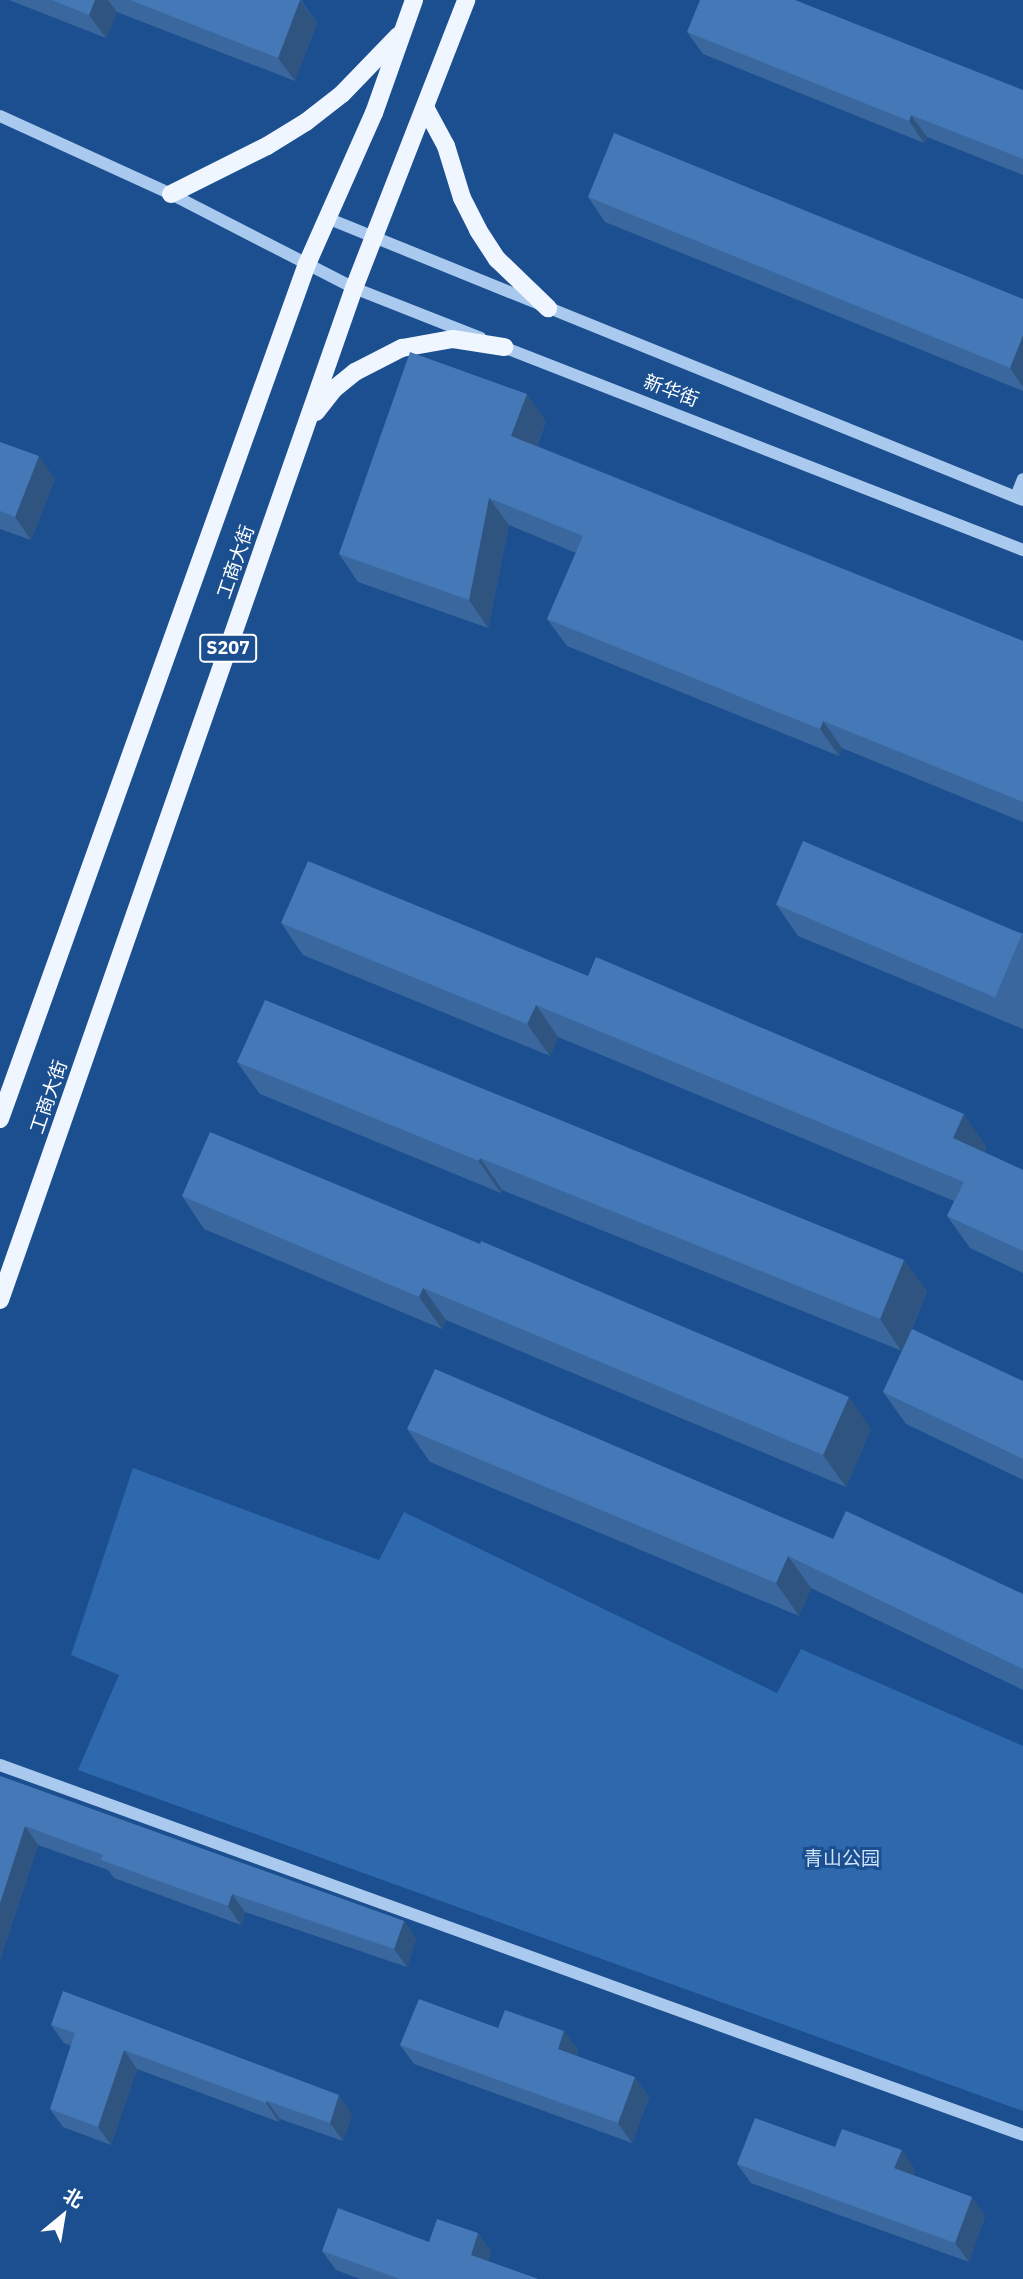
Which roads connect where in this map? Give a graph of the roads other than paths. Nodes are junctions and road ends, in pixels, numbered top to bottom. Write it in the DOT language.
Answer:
graph roads {
  1 [pos="414,0"];
  2 [pos="466,0"];
  3 [pos="404,27"];
  4 [pos="426,109"];
  5 [pos="0,116"];
  6 [pos="170,194"];
  7 [pos="327,218"];
  8 [pos="375,236"];
  9 [pos="307,264"];
  10 [pos="354,288"];
  11 [pos="548,308"];
  12 [pos="504,347"];
  13 [pos="303,433"];
  14 [pos="1023,479"];
  15 [pos="1020,498"];
  16 [pos="1023,550"];
  17 [pos="0,1119"];
  18 [pos="0,1300"];
  19 [pos="0,1765"];
  20 [pos="1023,2134"];
  1 -- 3 [label="main road, 工商大街 / S207"];
  2 -- 4 [label="main road, 工商大街 / S207"];
  3 -- 6 [label="main road"];
  3 -- 7 [label="main road, 工商大街 / S207"];
  4 -- 8 [label="main road, 工商大街 / S207"];
  4 -- 11 [label="main road"];
  5 -- 6 [label="street, 新华街"];
  6 -- 9 [label="street, 新华街"];
  7 -- 8 [label="street, 新华街"];
  7 -- 9 [label="main road, 工商大街 / S207"];
  8 -- 10 [label="main road, 工商大街 / S207"];
  8 -- 11 [label="street, 新华街"];
  9 -- 10 [label="street, 新华街"];
  9 -- 17 [label="main road, 工商大街 / S207"];
  10 -- 12 [label="street, 新华街"];
  10 -- 13 [label="main road, 工商大街 / S207"];
  11 -- 15 [label="street, 新华街"];
  12 -- 13 [label="main road"];
  12 -- 16 [label="street, 新华街"];
  13 -- 18 [label="main road, 工商大街 / S207"];
  14 -- 15 [label="street"];
  19 -- 20 [label="street"];
}
